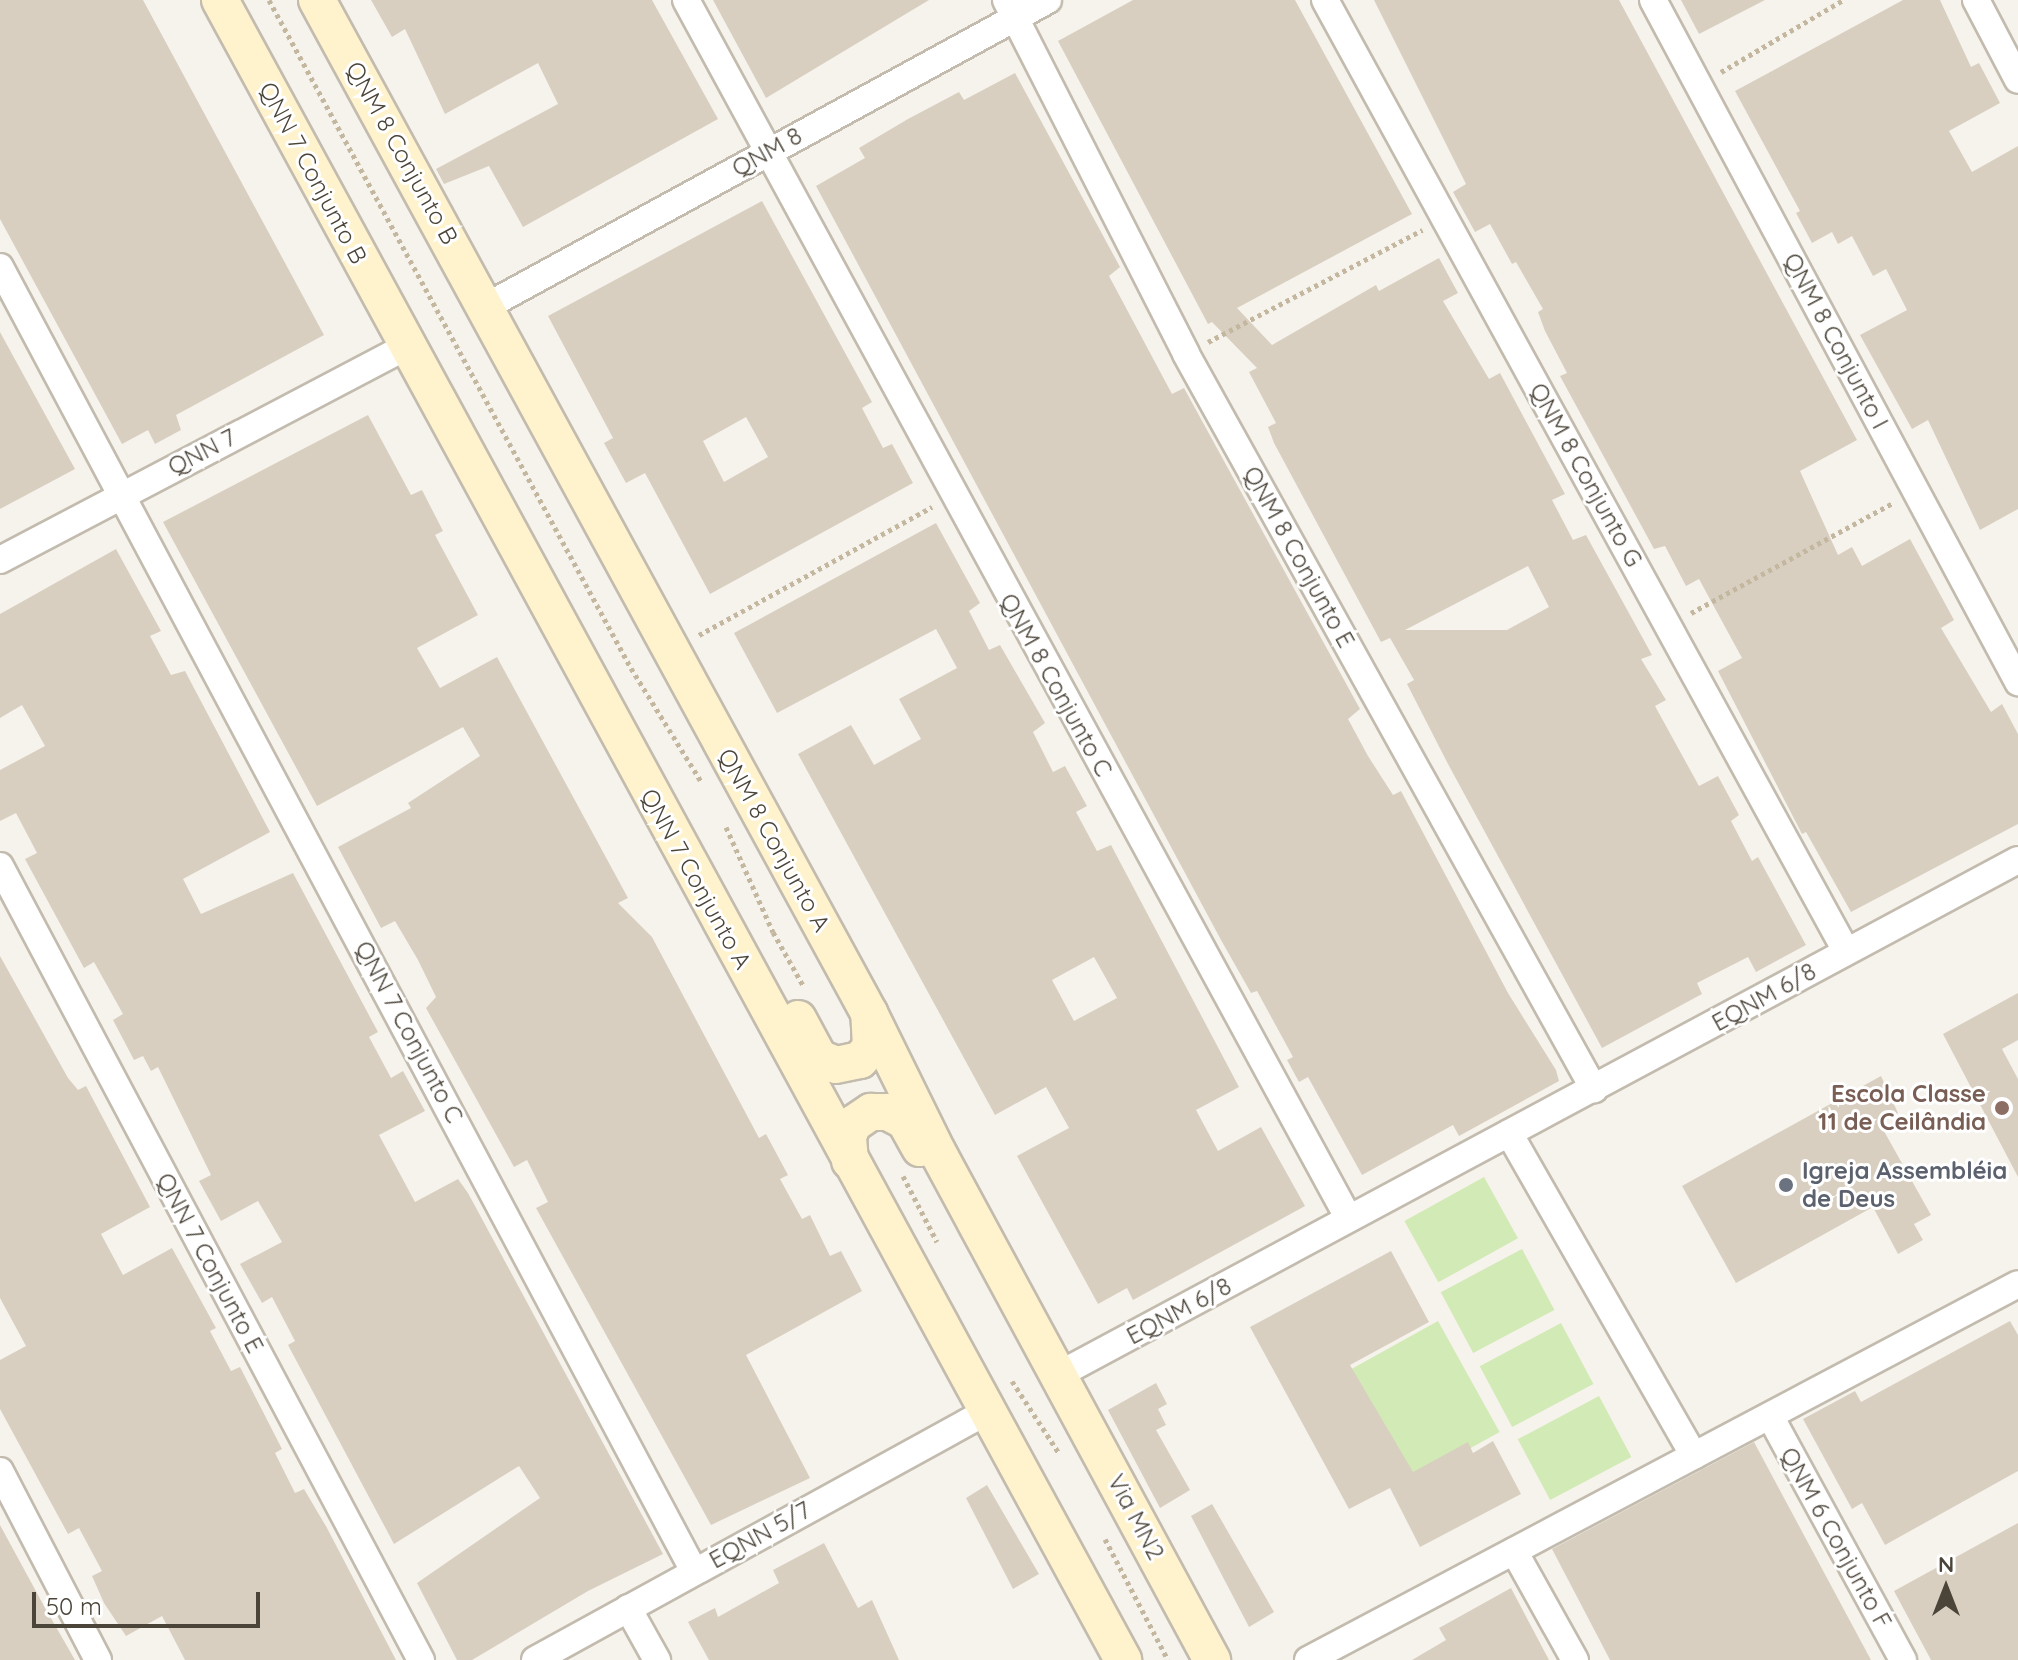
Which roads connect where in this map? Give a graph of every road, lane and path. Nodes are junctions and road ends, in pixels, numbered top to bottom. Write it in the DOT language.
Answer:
graph roads {
  1 [pos="220,0"];
  2 [pos="269,0"];
  3 [pos="317,0"];
  4 [pos="686,0"];
  5 [pos="1048,0"];
  6 [pos="1325,0"];
  7 [pos="1653,0"];
  8 [pos="1843,0"];
  9 [pos="1976,0"];
  10 [pos="1011,9"];
  11 [pos="2018,80"];
  12 [pos="1699,85"];
  13 [pos="767,152"];
  14 [pos="1444,219"];
  15 [pos="0,267"];
  16 [pos="487,306"];
  17 [pos="406,347"];
  18 [pos="1186,354"];
  19 [pos="1915,491"];
  20 [pos="124,493"];
  21 [pos="952,496"];
  22 [pos="0,560"];
  23 [pos="1669,625"];
  24 [pos="670,650"];
  25 [pos="2018,682"];
  26 [pos="610,720"];
  27 [pos="709,794"];
  28 [pos="724,820"];
  29 [pos="2018,860"];
  30 [pos="0,866"];
  31 [pos="1846,951"];
  32 [pos="810,998"];
  33 [pos="869,1013"];
  34 [pos="1594,1089"];
  35 [pos="1509,1133"];
  36 [pos="850,1161"];
  37 [pos="899,1168"];
  38 [pos="1348,1217"];
  39 [pos="942,1253"];
  40 [pos="2018,1284"];
  41 [pos="1009,1376"];
  42 [pos="1066,1386"];
  43 [pos="986,1412"];
  44 [pos="1770,1416"];
  45 [pos="1694,1456"];
  46 [pos="1066,1463"];
  47 [pos="0,1471"];
  48 [pos="1102,1533"];
  49 [pos="1514,1551"];
  50 [pos="694,1571"];
  51 [pos="628,1608"];
  52 [pos="98,1660"];
  53 [pos="421,1660"];
  54 [pos="535,1660"];
  55 [pos="657,1660"];
  56 [pos="1123,1660"];
  57 [pos="1168,1660"];
  58 [pos="1212,1660"];
  59 [pos="1308,1660"];
  60 [pos="1575,1660"];
  61 [pos="1903,1660"];
  1 -- 17 [label="main road, QNN 7 Conjunto B"];
  2 -- 27 [label="path"];
  3 -- 16 [label="main road, QNM 8 Conjunto B"];
  4 -- 13 [label="street, QNM 8 Conjunto C"];
  5 -- 10 [label="street, QNM 8"];
  6 -- 14 [label="street, QNM 8 Conjunto G"];
  7 -- 12 [label="street, QNM 8 Conjunto I"];
  8 -- 12 [label="path"];
  9 -- 11 [label="street"];
  10 -- 13 [label="street, QNM 8"];
  10 -- 18 [label="street, QNM 8 Conjunto E"];
  12 -- 19 [label="street, QNM 8 Conjunto I"];
  13 -- 16 [label="street, QNM 8"];
  13 -- 21 [label="street, QNM 8 Conjunto C"];
  14 -- 18 [label="path"];
  14 -- 23 [label="street, QNM 8 Conjunto G"];
  15 -- 20 [label="street, QNN 7 Conjunto C"];
  16 -- 24 [label="main road, QNM 8 Conjunto A"];
  17 -- 20 [label="street, QNN 7"];
  17 -- 26 [label="main road, QNN 7 Conjunto A"];
  18 -- 34 [label="street, QNM 8 Conjunto E"];
  19 -- 23 [label="path"];
  19 -- 25 [label="street, QNM 8 Conjunto I"];
  20 -- 22 [label="street, QNN 7"];
  20 -- 50 [label="street, QNN 7 Conjunto C"];
  21 -- 24 [label="path"];
  21 -- 38 [label="street, QNM 8 Conjunto C"];
  23 -- 31 [label="street, QNM 8 Conjunto G"];
  24 -- 33 [label="main road, QNM 8 Conjunto A"];
  26 -- 33 [label="main road"];
  26 -- 36 [label="main road, QNN 7 Conjunto A"];
  28 -- 32 [label="path"];
  29 -- 31 [label="street, EQNM 6/8"];
  30 -- 53 [label="street, QNN 7 Conjunto E"];
  31 -- 34 [label="street, EQNM 6/8"];
  33 -- 42 [label="main road, QNM 8 Conjunto A"];
  34 -- 35 [label="street, EQNM 6/8"];
  35 -- 38 [label="street, EQNM 6/8"];
  35 -- 45 [label="street"];
  36 -- 42 [label="main road"];
  36 -- 43 [label="main road, QNN 7 Conjunto A"];
  37 -- 39 [label="path"];
  38 -- 42 [label="street, EQNM 6/8"];
  40 -- 44 [label="street"];
  41 -- 46 [label="path"];
  42 -- 43 [label="path"];
  42 -- 58 [label="main road, Via MN2"];
  43 -- 50 [label="street, EQNN 5/7"];
  43 -- 56 [label="main road"];
  44 -- 45 [label="street"];
  44 -- 61 [label="street, QNM 6 Conjunto F"];
  45 -- 49 [label="street"];
  47 -- 52 [label="street"];
  48 -- 57 [label="path"];
  49 -- 59 [label="street"];
  49 -- 60 [label="street"];
  50 -- 51 [label="street, EQNN 5/7"];
  51 -- 54 [label="street, EQNN 5/7"];
  51 -- 55 [label="street"];
}
